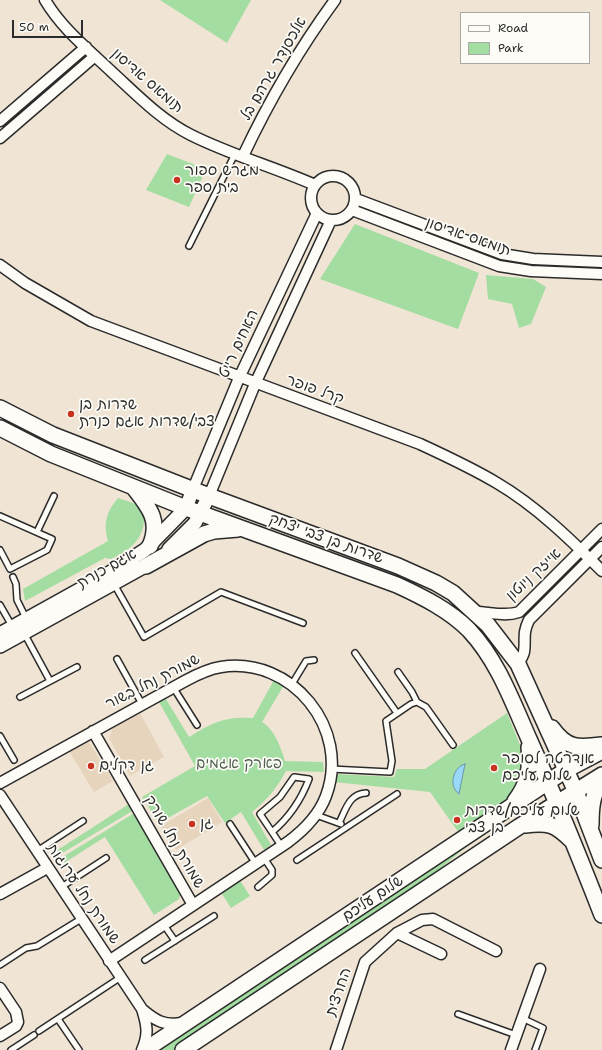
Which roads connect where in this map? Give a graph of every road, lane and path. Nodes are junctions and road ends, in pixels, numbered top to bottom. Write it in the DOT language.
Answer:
graph roads {
  1 [pos="45,0"];
  2 [pos="335,0"];
  3 [pos="86,47"];
  4 [pos="95,56"];
  5 [pos="0,121"];
  6 [pos="0,138"];
  7 [pos="239,155"];
  8 [pos="314,185"];
  9 [pos="356,199"];
  10 [pos="352,210"];
  11 [pos="317,213"];
  12 [pos="331,220"];
  13 [pos="188,246"];
  14 [pos="602,262"];
  15 [pos="0,265"];
  16 [pos="602,274"];
  17 [pos="239,378"];
  18 [pos="255,384"];
  19 [pos="0,408"];
  20 [pos="0,428"];
  21 [pos="134,487"];
  22 [pos="193,490"];
  23 [pos="54,496"];
  24 [pos="209,496"];
  25 [pos="186,508"];
  26 [pos="201,513"];
  27 [pos="0,516"];
  28 [pos="246,529"];
  29 [pos="602,529"];
  30 [pos="37,532"];
  31 [pos="150,546"];
  32 [pos="602,547"];
  33 [pos="0,550"];
  34 [pos="582,551"];
  35 [pos="590,559"];
  36 [pos="146,566"];
  37 [pos="602,572"];
  38 [pos="13,577"];
  39 [pos="114,584"];
  40 [pos="0,605"];
  41 [pos="476,612"];
  42 [pos="27,619"];
  43 [pos="303,623"];
  44 [pos="12,627"];
  45 [pos="24,633"];
  46 [pos="0,634"];
  47 [pos="0,646"];
  48 [pos="355,653"];
  49 [pos="116,659"];
  50 [pos="314,660"];
  51 [pos="518,664"];
  52 [pos="77,667"];
  53 [pos="398,672"];
  54 [pos="50,681"];
  55 [pos="292,684"];
  56 [pos="173,687"];
  57 [pos="20,697"];
  58 [pos="417,702"];
  59 [pos="142,704"];
  60 [pos="396,714"];
  61 [pos="542,714"];
  62 [pos="197,725"];
  63 [pos="94,731"];
  64 [pos="0,736"];
  65 [pos="528,738"];
  66 [pos="453,745"];
  67 [pos="602,745"];
  68 [pos="602,751"];
  69 [pos="14,760"];
  70 [pos="331,769"];
  71 [pos="566,770"];
  72 [pos="602,776"];
  73 [pos="602,780"];
  74 [pos="0,782"];
  75 [pos="549,782"];
  76 [pos="576,792"];
  77 [pos="366,793"];
  78 [pos="397,794"];
  79 [pos="0,795"];
  80 [pos="558,802"];
  81 [pos="510,807"];
  82 [pos="316,815"];
  83 [pos="83,821"];
  84 [pos="339,823"];
  85 [pos="230,824"];
  86 [pos="520,826"];
  87 [pos="347,827"];
  88 [pos="590,830"];
  89 [pos="272,832"];
  90 [pos="573,842"];
  91 [pos="282,847"];
  92 [pos="36,851"];
  93 [pos="106,858"];
  94 [pos="297,860"];
  95 [pos="602,860"];
  96 [pos="260,861"];
  97 [pos="47,868"];
  98 [pos="258,886"];
  99 [pos="60,888"];
  100 [pos="0,894"];
  101 [pos="193,905"];
  102 [pos="602,915"];
  103 [pos="214,916"];
  104 [pos="81,918"];
  105 [pos="164,925"];
  106 [pos="397,933"];
  107 [pos="175,941"];
  108 [pos="496,951"];
  109 [pos="441,954"];
  110 [pos="110,960"];
  111 [pos="145,960"];
  112 [pos="0,965"];
  113 [pos="540,969"];
  114 [pos="121,977"];
  115 [pos="0,988"];
  116 [pos="142,1009"];
  117 [pos="458,1014"];
  118 [pos="522,1018"];
  119 [pos="58,1019"];
  120 [pos="186,1023"];
  121 [pos="39,1031"];
  122 [pos="34,1035"];
  123 [pos="516,1035"];
  124 [pos="0,1036"];
  125 [pos="11,1050"];
  126 [pos="79,1050"];
  127 [pos="142,1050"];
  128 [pos="145,1050"];
  129 [pos="183,1050"];
  130 [pos="336,1050"];
  131 [pos="510,1050"];
  132 [pos="535,1050"];
  1 -- 3 [label="street, תומאס אדיסון"];
  2 -- 7 [label="street, אלכסנדר גרהם בל"];
  3 -- 4 [label="street, תומאס אדיסון"];
  3 -- 5 [label="street"];
  4 -- 6 [label="street"];
  4 -- 7 [label="street, תומאס אדיסון"];
  7 -- 8 [label="street, תומאס אדיסון"];
  7 -- 13 [label="lane"];
  8 -- 9 [label="street"];
  8 -- 11 [label="street"];
  9 -- 10 [label="street"];
  9 -- 14 [label="street, תומאס אדיסון"];
  10 -- 12 [label="street"];
  10 -- 16 [label="street, תומאס אדיסון"];
  11 -- 12 [label="street"];
  11 -- 17 [label="street, האחים רייט"];
  12 -- 18 [label="street, האחים רייט"];
  15 -- 17 [label="street, קרל פופר"];
  17 -- 18 [label="street, קרל פופר"];
  17 -- 22 [label="street, האחים רייט"];
  18 -- 24 [label="street, האחים רייט"];
  18 -- 34 [label="street, קרל פופר"];
  19 -- 22 [label="main road, שדרות בן צבי יצחק"];
  20 -- 21 [label="main road, שדרות בן צבי יצחק"];
  21 -- 25 [label="main road, שדרות בן צבי יצחק"];
  21 -- 31 [label="main road"];
  22 -- 24 [label="main road, שדרות בן צבי יצחק"];
  22 -- 25 [label="street, אגם כנרת"];
  23 -- 30 [label="lane"];
  24 -- 26 [label="street, אגם כנרת"];
  24 -- 41 [label="main road, שדרות בן צבי יצחק"];
  25 -- 26 [label="main road, שדרות בן צבי יצחק"];
  25 -- 31 [label="street, אגם כנרת"];
  26 -- 28 [label="main road, שדרות בן צבי יצחק"];
  26 -- 36 [label="street, אגם כנרת"];
  27 -- 30 [label="lane"];
  28 -- 36 [label="main road"];
  28 -- 65 [label="main road, שדרות בן צבי יצחק"];
  29 -- 34 [label="street, אייזק ניוטון"];
  30 -- 33 [label="lane"];
  31 -- 42 [label="street, אגם כנרת"];
  32 -- 35 [label="street, אייזק ניוטון"];
  34 -- 35 [label="street, קרל פופר"];
  34 -- 41 [label="street, אייזק ניוטון"];
  35 -- 37 [label="street, קרל פופר"];
  35 -- 51 [label="street, אייזק ניוטון"];
  36 -- 39 [label="street, אגם כנרת"];
  38 -- 42 [label="lane"];
  39 -- 43 [label="lane"];
  39 -- 45 [label="street, אגם כנרת"];
  40 -- 44 [label="lane"];
  41 -- 51 [label="main road, שדרות בן צבי יצחק"];
  42 -- 44 [label="street, אגם כנרת"];
  44 -- 46 [label="street, אגם כנרת"];
  45 -- 47 [label="street, אגם כנרת"];
  45 -- 54 [label="lane"];
  48 -- 60 [label="lane"];
  49 -- 59 [label="lane"];
  50 -- 55 [label="lane"];
  51 -- 61 [label="main road, שדרות בן צבי יצחק"];
  52 -- 54 [label="lane"];
  53 -- 58 [label="lane"];
  54 -- 57 [label="lane"];
  55 -- 56 [label="street, שמורת נחל בשור"];
  55 -- 70 [label="street, שמורת נחל בשור"];
  56 -- 59 [label="street, שמורת נחל בשור"];
  56 -- 62 [label="lane"];
  58 -- 60 [label="lane"];
  58 -- 66 [label="lane"];
  59 -- 63 [label="street, שמורת נחל בשור"];
  60 -- 70 [label="lane"];
  61 -- 67 [label="main road"];
  61 -- 71 [label="main road, שדרות בן צבי יצחק"];
  63 -- 74 [label="street, שמורת נחל בשור"];
  63 -- 101 [label="street, שמורת נחל שורק"];
  64 -- 69 [label="lane"];
  65 -- 75 [label="main road, שדרות בן צבי יצחק"];
  65 -- 81 [label="main road"];
  68 -- 71 [label="main road, שלום עליכם"];
  70 -- 82 [label="street, שמורת נחל בשור"];
  71 -- 75 [label="main road, שלום עליכם"];
  71 -- 76 [label="main road, שדרות בן צבי יצחק"];
  72 -- 76 [label="main road, שלום עליכם"];
  73 -- 88 [label="main road"];
  75 -- 80 [label="main road, שדרות בן צבי יצחק"];
  75 -- 81 [label="main road, שלום עליכם"];
  76 -- 80 [label="main road, שלום עליכם"];
  76 -- 88 [label="main road, שדרות בן צבי יצחק"];
  77 -- 84 [label="lane"];
  78 -- 87 [label="lane"];
  79 -- 92 [label="street, שמורת נחל ערוגות"];
  80 -- 86 [label="main road, שלום עליכם"];
  80 -- 90 [label="main road, שדרות בן צבי יצחק"];
  81 -- 120 [label="main road, שלום עליכם"];
  82 -- 84 [label="lane"];
  82 -- 91 [label="street, שמורת נחל בשור"];
  83 -- 92 [label="lane"];
  84 -- 87 [label="lane"];
  85 -- 96 [label="lane"];
  86 -- 90 [label="main road"];
  86 -- 129 [label="main road, שלום עליכם"];
  87 -- 94 [label="lane"];
  88 -- 95 [label="main road, שדרות בן צבי יצחק"];
  89 -- 89 [label="lane"];
  89 -- 91 [label="lane"];
  90 -- 102 [label="main road, שדרות בן צבי יצחק"];
  91 -- 96 [label="street, שמורת נחל בשור"];
  92 -- 97 [label="street, שמורת נחל ערוגות"];
  93 -- 99 [label="lane"];
  96 -- 98 [label="lane"];
  96 -- 101 [label="street, שמורת נחל בשור"];
  97 -- 99 [label="street, שמורת נחל ערוגות"];
  97 -- 100 [label="street"];
  99 -- 104 [label="street, שמורת נחל ערוגות"];
  101 -- 105 [label="street, שמורת נחל בשור"];
  103 -- 107 [label="lane"];
  104 -- 110 [label="street, שמורת נחל ערוגות"];
  104 -- 112 [label="lane"];
  105 -- 107 [label="lane"];
  105 -- 110 [label="street, שמורת נחל בשור"];
  106 -- 108 [label="street, החרצית"];
  106 -- 109 [label="street"];
  106 -- 130 [label="street, החרצית"];
  107 -- 111 [label="lane"];
  110 -- 114 [label="street, שמורת נחל ערוגות"];
  113 -- 118 [label="street"];
  114 -- 116 [label="street, שמורת נחל ערוגות"];
  114 -- 119 [label="lane"];
  115 -- 124 [label="street"];
  116 -- 120 [label="street, שמורת נחל ערוגות"];
  116 -- 127 [label="street, שמורת נחל ערוגות"];
  117 -- 123 [label="lane"];
  118 -- 123 [label="street"];
  118 -- 132 [label="lane"];
  119 -- 121 [label="lane"];
  119 -- 126 [label="lane"];
  120 -- 128 [label="main road, שלום עליכם"];
  122 -- 125 [label="lane"];
  123 -- 131 [label="street"];
}
